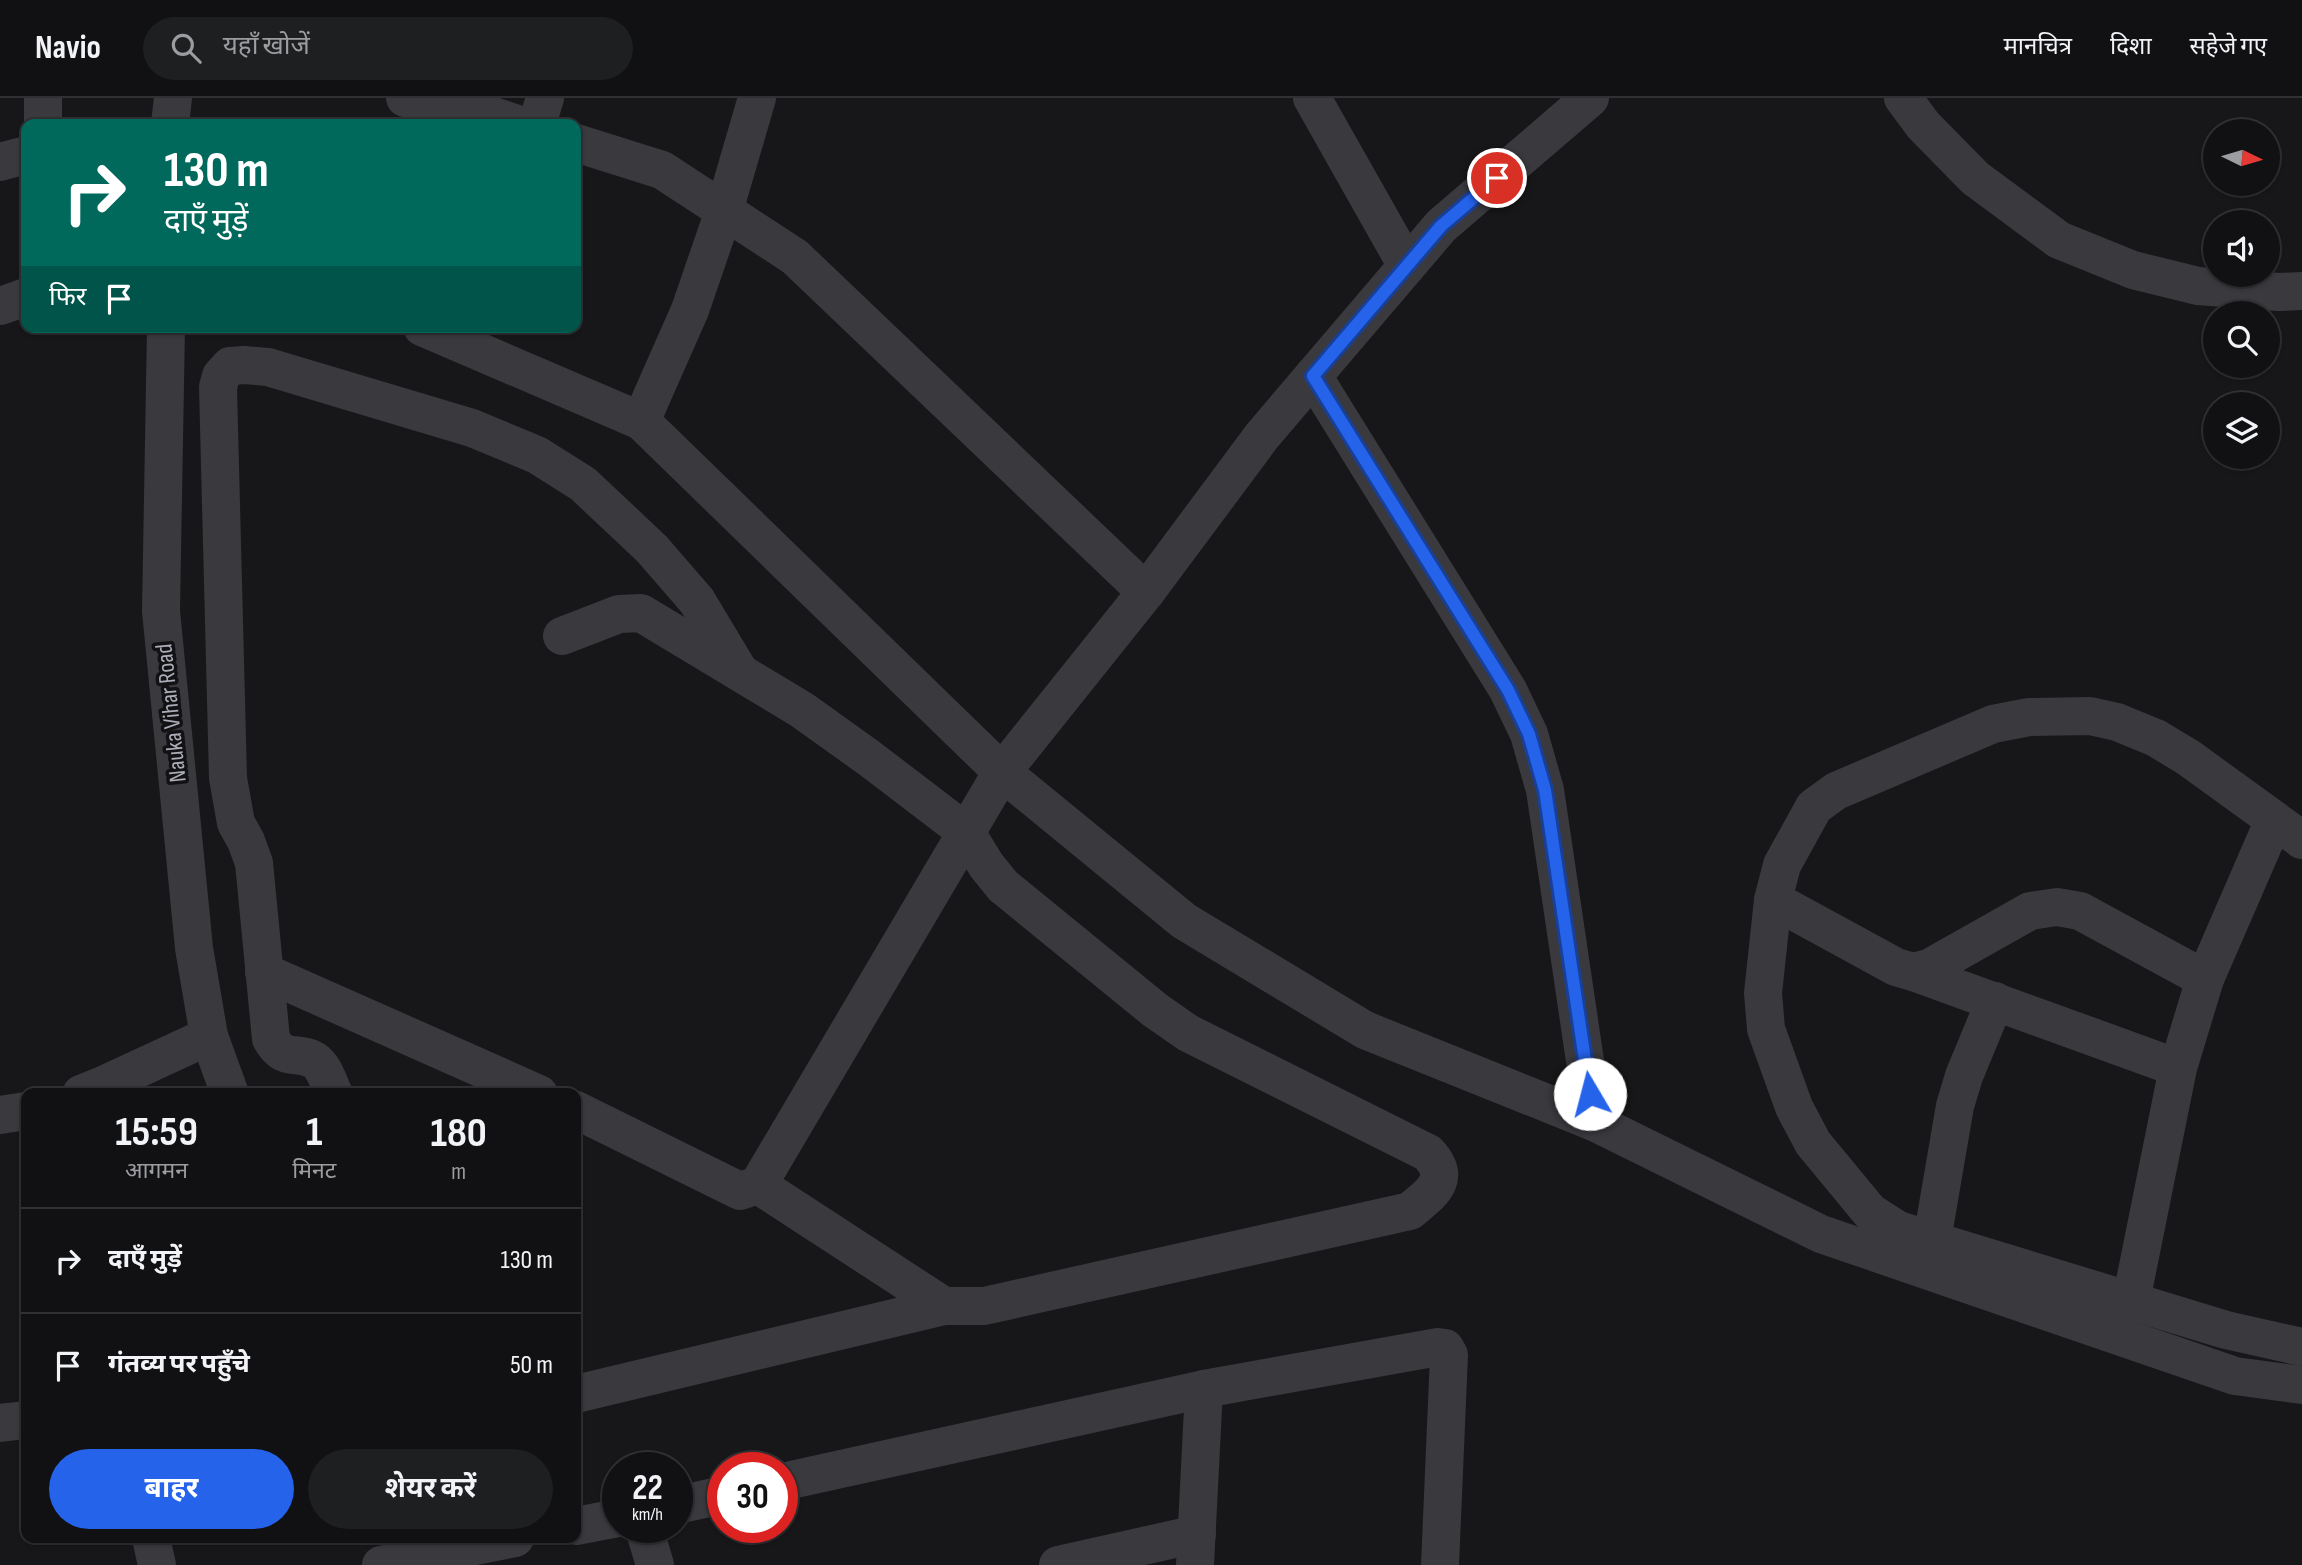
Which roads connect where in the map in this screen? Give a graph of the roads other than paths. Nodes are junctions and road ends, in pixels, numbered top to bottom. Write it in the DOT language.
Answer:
graph roads {
  1 [pos="43,98"];
  2 [pos="173,98"];
  3 [pos="405,98"];
  4 [pos="545,98"];
  5 [pos="757,98"];
  6 [pos="1312,98"];
  7 [pos="1903,98"];
  8 [pos="1575,103"];
  9 [pos="43,119"];
  10 [pos="171,119"];
  11 [pos="502,119"];
  12 [pos="539,119"];
  13 [pos="581,145"];
  14 [pos="21,156"];
  15 [pos="0,162"];
  16 [pos="724,211"];
  17 [pos="1407,266"];
  18 [pos="2302,291"];
  19 [pos="21,299"];
  20 [pos="0,306"];
  21 [pos="166,333"];
  22 [pos="436,333"];
  23 [pos="1313,376"];
  24 [pos="640,421"];
  25 [pos="1146,592"];
  26 [pos="562,636"];
  27 [pos="740,673"];
  28 [pos="1002,772"];
  29 [pos="2288,830"];
  30 [pos="966,832"];
  31 [pos="1773,900"];
  32 [pos="264,972"];
  33 [pos="1913,972"];
  34 [pos="2205,979"];
  35 [pos="1995,1001"];
  36 [pos="209,1035"];
  37 [pos="2178,1068"];
  38 [pos="96,1088"];
  39 [pos="228,1088"];
  40 [pos="331,1088"];
  41 [pos="525,1088"];
  42 [pos="21,1112"];
  43 [pos="581,1112"];
  44 [pos="0,1115"];
  45 [pos="1594,1122"];
  46 [pos="758,1185"];
  47 [pos="1932,1240"];
  48 [pos="2131,1301"];
  49 [pos="944,1306"];
  50 [pos="2302,1346"];
  51 [pos="2302,1385"];
  52 [pos="1204,1389"];
  53 [pos="581,1393"];
  54 [pos="21,1421"];
  55 [pos="0,1423"];
  56 [pos="798,1478"];
  57 [pos="602,1521"];
  58 [pos="581,1525"];
  59 [pos="151,1543"];
  60 [pos="374,1543"];
  61 [pos="490,1543"];
  62 [pos="648,1543"];
  63 [pos="1196,1549"];
  64 [pos="158,1565"];
  65 [pos="381,1565"];
  66 [pos="655,1565"];
  67 [pos="1058,1565"];
  68 [pos="1440,1565"];
  1 -- 9 [label="street"];
  2 -- 10 [label="street"];
  3 -- 11 [label="street"];
  4 -- 12 [label="street"];
  5 -- 16 [label="street"];
  6 -- 17 [label="street"];
  7 -- 18 [label="street"];
  8 -- 17 [label="street"];
  13 -- 16 [label="street"];
  14 -- 15 [label="street"];
  16 -- 24 [label="street"];
  16 -- 25 [label="street"];
  17 -- 23 [label="street"];
  19 -- 20 [label="street"];
  21 -- 36 [label="street, Nauka Vihar Road"];
  22 -- 24 [label="street"];
  23 -- 25 [label="street"];
  23 -- 45 [label="street"];
  24 -- 28 [label="street"];
  25 -- 28 [label="street"];
  26 -- 27 [label="street"];
  27 -- 30 [label="street"];
  27 -- 32 [label="street"];
  28 -- 30 [label="street"];
  28 -- 45 [label="street"];
  29 -- 31 [label="street"];
  29 -- 34 [label="street"];
  30 -- 46 [label="street"];
  30 -- 49 [label="street"];
  31 -- 33 [label="street"];
  31 -- 47 [label="street"];
  32 -- 40 [label="street"];
  32 -- 41 [label="street"];
  33 -- 34 [label="street"];
  33 -- 35 [label="street"];
  34 -- 37 [label="street"];
  35 -- 37 [label="street"];
  35 -- 47 [label="street"];
  36 -- 38 [label="street"];
  36 -- 39 [label="street, Nauka Vihar Road"];
  37 -- 48 [label="street"];
  42 -- 44 [label="street"];
  43 -- 46 [label="street"];
  45 -- 51 [label="street"];
  46 -- 49 [label="street"];
  47 -- 48 [label="street"];
  48 -- 50 [label="street"];
  49 -- 53 [label="street"];
  52 -- 56 [label="street"];
  52 -- 63 [label="street"];
  52 -- 68 [label="street"];
  54 -- 55 [label="street"];
  57 -- 58 [label="street"];
  59 -- 64 [label="street"];
  60 -- 65 [label="street"];
  61 -- 65 [label="street"];
  62 -- 66 [label="street"];
  63 -- 67 [label="street"];
}
